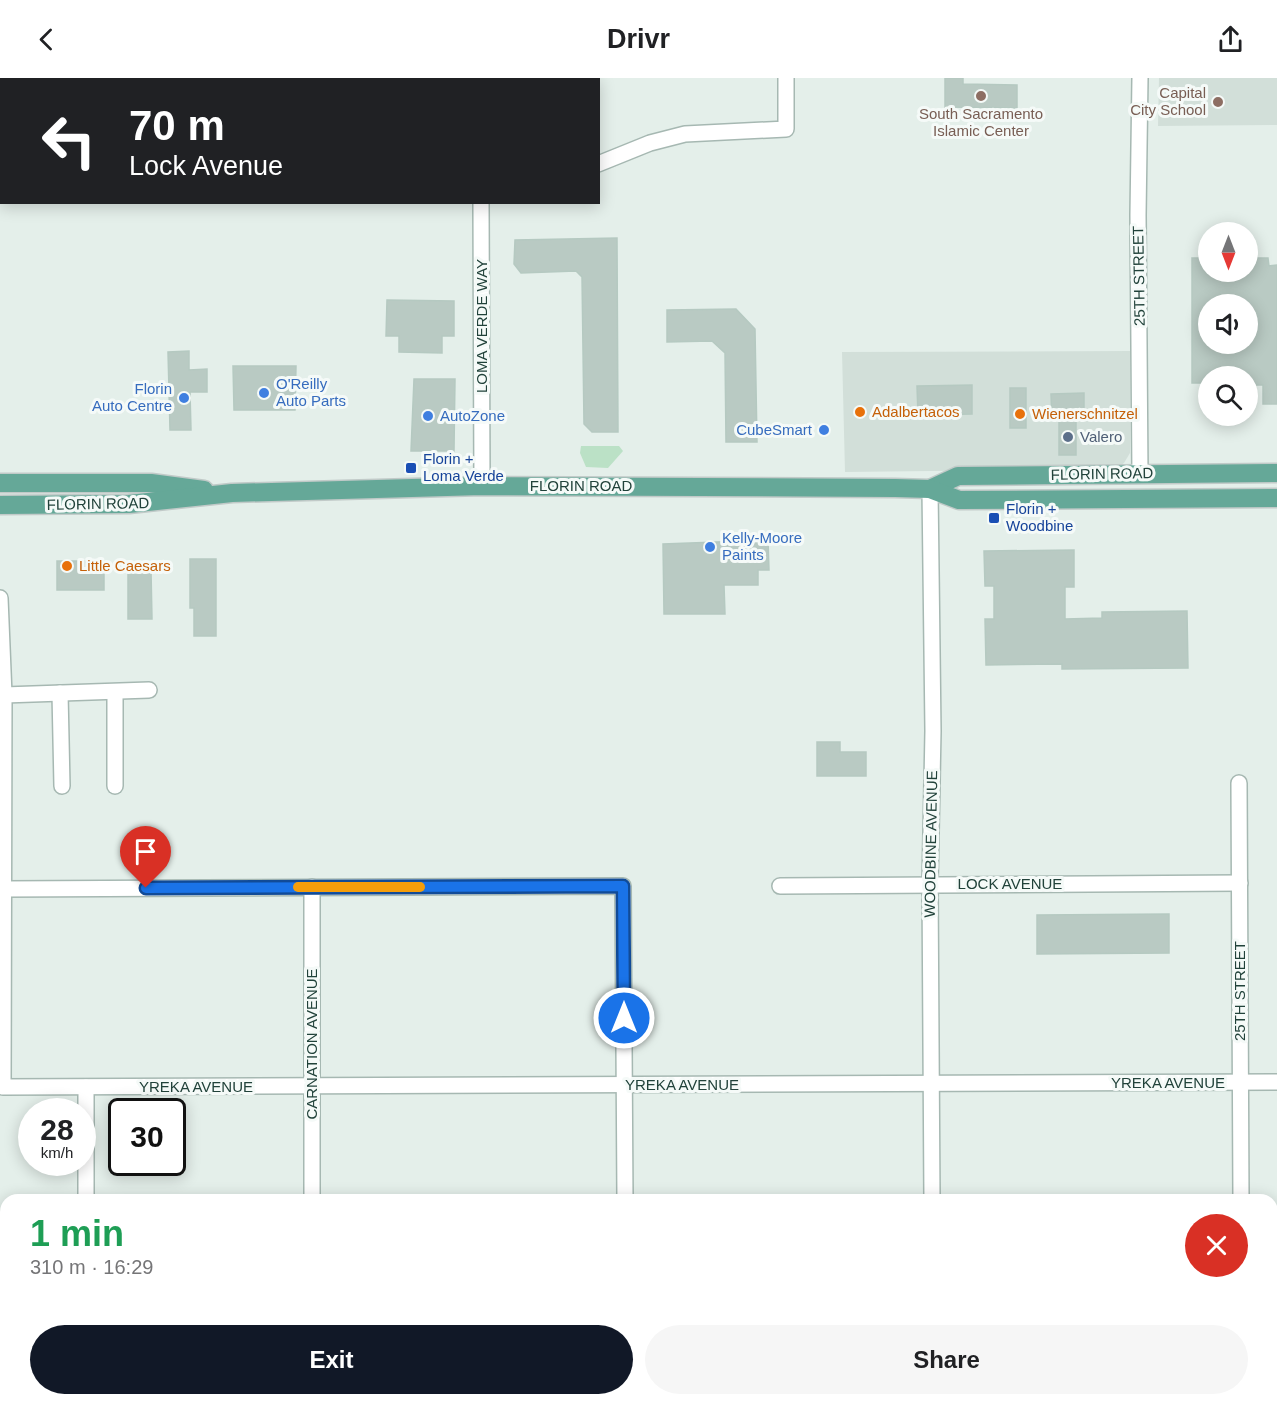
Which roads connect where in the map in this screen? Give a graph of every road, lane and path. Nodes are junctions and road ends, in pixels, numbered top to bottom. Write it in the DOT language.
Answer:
graph roads {
  1 [pos="786,78"];
  2 [pos="1140,78"];
  3 [pos="600,163"];
  4 [pos="481,204"];
  5 [pos="1277,473"];
  6 [pos="1140,474"];
  7 [pos="1203,474"];
  8 [pos="0,483"];
  9 [pos="482,486"];
  10 [pos="930,489"];
  11 [pos="232,494"];
  12 [pos="1277,498"];
  13 [pos="1091,499"];
  14 [pos="1144,499"];
  15 [pos="0,506"];
  16 [pos="0,598"];
  17 [pos="149,690"];
  18 [pos="115,692"];
  19 [pos="60,693"];
  20 [pos="4,695"];
  21 [pos="1239,783"];
  22 [pos="62,786"];
  23 [pos="115,786"];
  24 [pos="1240,883"];
  25 [pos="930,884"];
  26 [pos="780,886"];
  27 [pos="312,887"];
  28 [pos="4,889"];
  29 [pos="1240,1082"];
  30 [pos="1277,1082"];
  31 [pos="932,1084"];
  32 [pos="624,1085"];
  33 [pos="312,1086"];
  34 [pos="86,1087"];
  35 [pos="86,1194"];
  36 [pos="312,1194"];
  37 [pos="625,1194"];
  38 [pos="932,1194"];
  39 [pos="1241,1194"];
  1 -- 3 [label="street"];
  2 -- 6 [label="street, 25TH STREET"];
  4 -- 9 [label="street, LOMA VERDE WAY"];
  5 -- 7 [label="main road, FLORIN ROAD"];
  6 -- 7 [label="main road, FLORIN ROAD"];
  6 -- 10 [label="main road, FLORIN ROAD"];
  6 -- 13 [label="main road"];
  7 -- 14 [label="main road"];
  8 -- 11 [label="main road, FLORIN ROAD"];
  9 -- 10 [label="main road, FLORIN ROAD"];
  9 -- 11 [label="main road, FLORIN ROAD"];
  10 -- 13 [label="main road, FLORIN ROAD"];
  10 -- 25 [label="street, WOODBINE AVENUE"];
  11 -- 15 [label="main road, FLORIN ROAD"];
  12 -- 14 [label="main road, FLORIN ROAD"];
  13 -- 14 [label="main road, FLORIN ROAD"];
  16 -- 20 [label="street"];
  17 -- 18 [label="street"];
  18 -- 19 [label="street"];
  18 -- 23 [label="street"];
  19 -- 20 [label="street"];
  19 -- 22 [label="street"];
  20 -- 28 [label="street"];
  21 -- 24 [label="street, 25TH STREET"];
  24 -- 25 [label="street, LOCK AVENUE"];
  24 -- 29 [label="street, 25TH STREET"];
  25 -- 26 [label="street, LOCK AVENUE"];
  25 -- 31 [label="street, WOODBINE AVENUE"];
  27 -- 28 [label="street"];
  27 -- 32 [label="street"];
  27 -- 33 [label="street, CARNATION AVENUE"];
  28 -- 34 [label="street, YREKA AVENUE"];
  29 -- 30 [label="street, YREKA AVENUE"];
  29 -- 31 [label="street, YREKA AVENUE"];
  29 -- 39 [label="street, 25TH STREET"];
  31 -- 32 [label="street, YREKA AVENUE"];
  31 -- 38 [label="street, WOODBINE AVENUE"];
  32 -- 33 [label="street, YREKA AVENUE"];
  32 -- 37 [label="street"];
  33 -- 34 [label="street, YREKA AVENUE"];
  33 -- 36 [label="street, CARNATION AVENUE"];
  34 -- 35 [label="street"];
}
